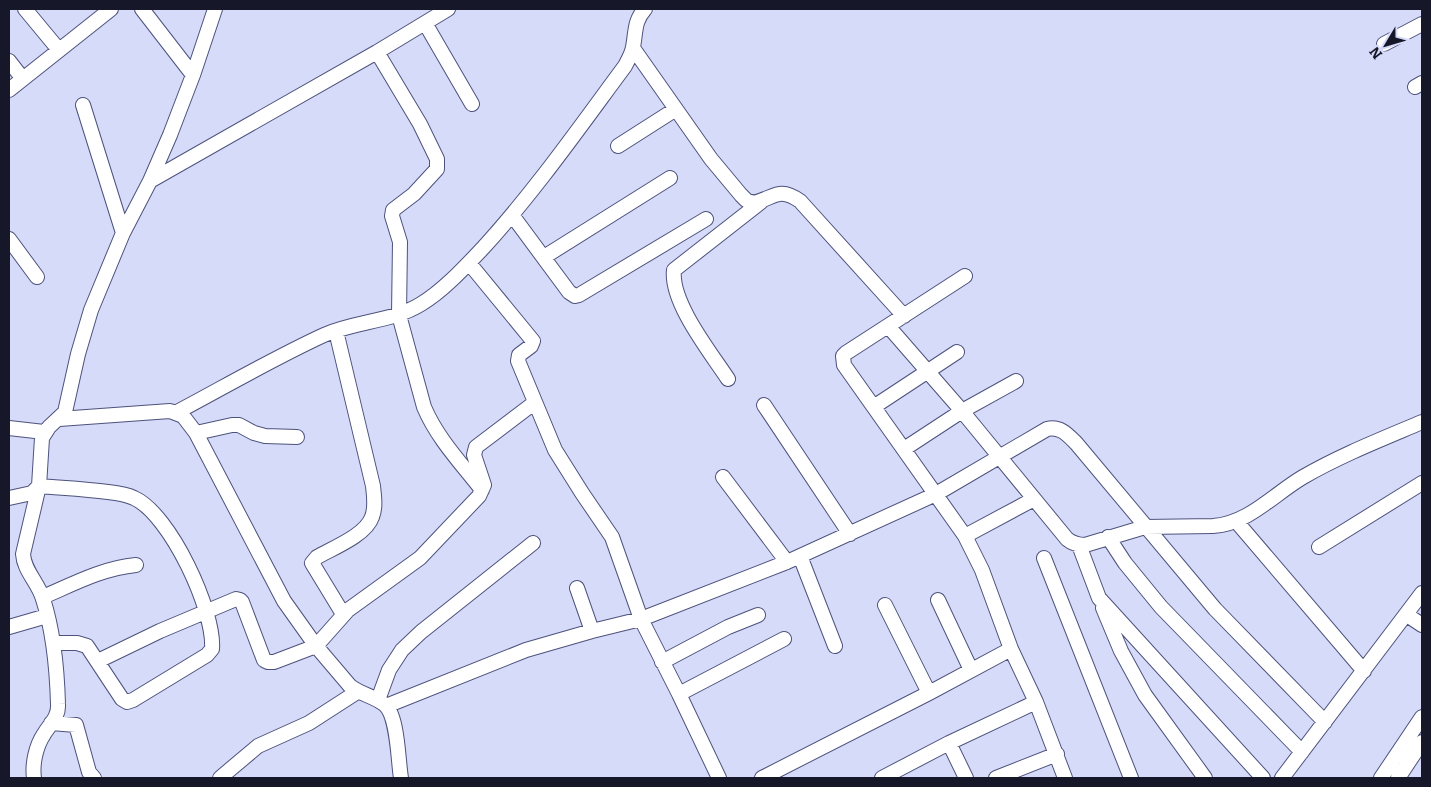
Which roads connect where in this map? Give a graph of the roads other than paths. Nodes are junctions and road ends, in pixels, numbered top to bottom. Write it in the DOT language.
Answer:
graph roads {
  1 [pos="25,9"];
  2 [pos="111,9"];
  3 [pos="142,9"];
  4 [pos="215,9"];
  5 [pos="448,9"];
  6 [pos="639,11"];
  7 [pos="425,23"];
  8 [pos="1422,24"];
  9 [pos="1384,44"];
  10 [pos="633,48"];
  11 [pos="59,50"];
  12 [pos="377,52"];
  13 [pos="9,61"];
  14 [pos="193,75"];
  15 [pos="23,78"];
  16 [pos="9,90"];
  17 [pos="472,104"];
  18 [pos="84,105"];
  19 [pos="676,109"];
  20 [pos="618,146"];
  21 [pos="670,178"];
  22 [pos="150,181"];
  23 [pos="761,202"];
  24 [pos="512,215"];
  25 [pos="706,219"];
  26 [pos="123,233"];
  27 [pos="9,240"];
  28 [pos="544,257"];
  29 [pos="468,263"];
  30 [pos="965,276"];
  31 [pos="37,277"];
  32 [pos="398,315"];
  33 [pos="904,316"];
  34 [pos="888,326"];
  35 [pos="336,331"];
  36 [pos="957,352"];
  37 [pos="928,372"];
  38 [pos="728,379"];
  39 [pos="1016,380"];
  40 [pos="534,403"];
  41 [pos="764,405"];
  42 [pos="875,406"];
  43 [pos="962,411"];
  44 [pos="177,412"];
  45 [pos="59,419"];
  46 [pos="1422,422"];
  47 [pos="9,428"];
  48 [pos="44,432"];
  49 [pos="196,433"];
  50 [pos="297,437"];
  51 [pos="904,448"];
  52 [pos="999,455"];
  53 [pos="723,476"];
  54 [pos="1422,483"];
  55 [pos="39,486"];
  56 [pos="482,490"];
  57 [pos="936,494"];
  58 [pos="9,498"];
  59 [pos="1034,499"];
  60 [pos="1236,521"];
  61 [pos="1145,527"];
  62 [pos="850,534"];
  63 [pos="965,536"];
  64 [pos="1108,537"];
  65 [pos="533,543"];
  66 [pos="1079,545"];
  67 [pos="1319,548"];
  68 [pos="800,556"];
  69 [pos="1044,558"];
  70 [pos="787,562"];
  71 [pos="136,565"];
  72 [pos="577,588"];
  73 [pos="1422,593"];
  74 [pos="42,598"];
  75 [pos="1099,598"];
  76 [pos="938,600"];
  77 [pos="885,605"];
  78 [pos="206,612"];
  79 [pos="343,614"];
  80 [pos="758,615"];
  81 [pos="1407,615"];
  82 [pos="47,616"];
  83 [pos="640,619"];
  84 [pos="1422,625"];
  85 [pos="9,627"];
  86 [pos="592,630"];
  87 [pos="784,639"];
  88 [pos="54,643"];
  89 [pos="316,646"];
  90 [pos="835,646"];
  91 [pos="1011,649"];
  92 [pos="98,661"];
  93 [pos="662,662"];
  94 [pos="971,670"];
  95 [pos="1364,671"];
  96 [pos="357,692"];
  97 [pos="929,693"];
  98 [pos="679,694"];
  99 [pos="1036,702"];
  100 [pos="382,703"];
  101 [pos="1422,717"];
  102 [pos="1325,722"];
  103 [pos="51,724"];
  104 [pos="1422,742"];
  105 [pos="949,743"];
  106 [pos="1302,752"];
  107 [pos="1056,754"];
  108 [pos="1286,777"];
  109 [pos="34,778"];
  110 [pos="94,778"];
  111 [pos="220,778"];
  112 [pos="401,778"];
  113 [pos="719,778"];
  114 [pos="762,778"];
  115 [pos="882,778"];
  116 [pos="966,778"];
  117 [pos="996,778"];
  118 [pos="1066,778"];
  119 [pos="1131,778"];
  120 [pos="1205,778"];
  121 [pos="1263,778"];
  122 [pos="1381,778"];
  123 [pos="1398,778"];
  1 -- 11 [label="street"];
  2 -- 11 [label="street"];
  3 -- 14 [label="street"];
  4 -- 14 [label="street"];
  5 -- 7 [label="street"];
  6 -- 10 [label="street"];
  7 -- 12 [label="street"];
  7 -- 17 [label="street"];
  8 -- 9 [label="street"];
  10 -- 19 [label="street"];
  10 -- 24 [label="street"];
  11 -- 15 [label="street"];
  12 -- 22 [label="street"];
  12 -- 32 [label="street"];
  13 -- 15 [label="street"];
  14 -- 22 [label="street"];
  15 -- 16 [label="street"];
  18 -- 26 [label="street"];
  19 -- 20 [label="street"];
  19 -- 23 [label="street"];
  21 -- 28 [label="street"];
  22 -- 26 [label="street"];
  23 -- 33 [label="street"];
  23 -- 38 [label="street"];
  24 -- 28 [label="street"];
  24 -- 29 [label="street"];
  25 -- 28 [label="street"];
  26 -- 45 [label="street"];
  27 -- 31 [label="street"];
  29 -- 32 [label="street"];
  29 -- 40 [label="street"];
  30 -- 33 [label="street"];
  32 -- 35 [label="street"];
  32 -- 56 [label="street"];
  33 -- 34 [label="street"];
  34 -- 37 [label="street"];
  34 -- 42 [label="street"];
  35 -- 44 [label="street"];
  35 -- 79 [label="street"];
  36 -- 37 [label="street"];
  37 -- 42 [label="street"];
  37 -- 43 [label="street"];
  39 -- 43 [label="street"];
  40 -- 56 [label="street"];
  40 -- 83 [label="street"];
  41 -- 62 [label="street"];
  42 -- 51 [label="street"];
  43 -- 51 [label="street"];
  43 -- 52 [label="street"];
  44 -- 45 [label="street"];
  44 -- 49 [label="street"];
  45 -- 48 [label="street"];
  46 -- 60 [label="street"];
  47 -- 48 [label="street"];
  48 -- 55 [label="street"];
  49 -- 50 [label="street"];
  49 -- 89 [label="street"];
  51 -- 57 [label="street"];
  52 -- 57 [label="street"];
  52 -- 59 [label="street"];
  52 -- 61 [label="street"];
  53 -- 70 [label="street"];
  54 -- 67 [label="street"];
  55 -- 58 [label="street"];
  55 -- 74 [label="street"];
  55 -- 78 [label="street"];
  56 -- 79 [label="street"];
  57 -- 62 [label="street"];
  57 -- 63 [label="street"];
  59 -- 63 [label="street"];
  59 -- 66 [label="street"];
  60 -- 61 [label="street"];
  60 -- 95 [label="street"];
  61 -- 64 [label="street"];
  61 -- 102 [label="street"];
  62 -- 68 [label="street"];
  63 -- 91 [label="street"];
  64 -- 66 [label="street"];
  64 -- 106 [label="street"];
  65 -- 100 [label="street"];
  66 -- 75 [label="street"];
  68 -- 70 [label="street"];
  68 -- 90 [label="street"];
  69 -- 119 [label="street"];
  70 -- 83 [label="street"];
  71 -- 74 [label="street"];
  72 -- 86 [label="street"];
  73 -- 81 [label="street"];
  74 -- 82 [label="street"];
  75 -- 120 [label="street"];
  75 -- 121 [label="street"];
  76 -- 94 [label="street"];
  77 -- 97 [label="street"];
  78 -- 89 [label="street"];
  78 -- 92 [label="street"];
  78 -- 92 [label="street"];
  79 -- 89 [label="street"];
  80 -- 93 [label="street"];
  81 -- 84 [label="street"];
  81 -- 95 [label="street"];
  82 -- 85 [label="street"];
  82 -- 88 [label="street"];
  83 -- 86 [label="street"];
  83 -- 93 [label="street"];
  86 -- 100 [label="street"];
  87 -- 98 [label="street"];
  88 -- 92 [label="street"];
  88 -- 103 [label="street"];
  89 -- 96 [label="street"];
  91 -- 94 [label="street"];
  91 -- 99 [label="street"];
  93 -- 98 [label="street"];
  94 -- 97 [label="street"];
  95 -- 102 [label="street"];
  96 -- 100 [label="street"];
  96 -- 111 [label="street"];
  97 -- 114 [label="street"];
  98 -- 113 [label="street"];
  99 -- 105 [label="street"];
  99 -- 107 [label="street"];
  100 -- 112 [label="street"];
  101 -- 122 [label="street"];
  102 -- 106 [label="street"];
  103 -- 109 [label="street"];
  103 -- 110 [label="street"];
  104 -- 123 [label="street"];
  105 -- 115 [label="street"];
  105 -- 116 [label="street"];
  106 -- 108 [label="street"];
  107 -- 117 [label="street"];
  107 -- 118 [label="street"];
}
